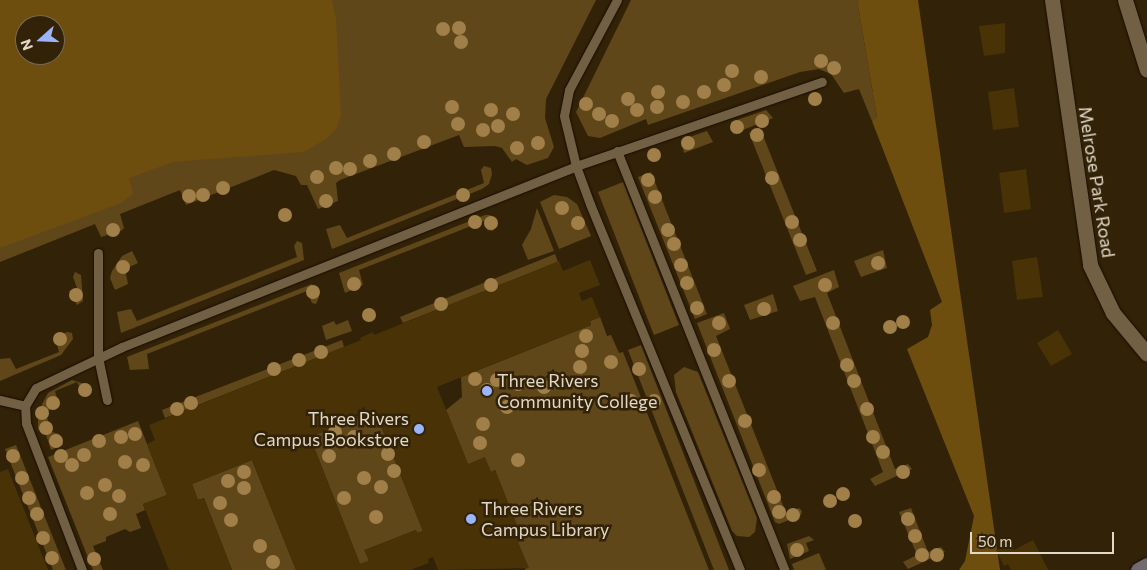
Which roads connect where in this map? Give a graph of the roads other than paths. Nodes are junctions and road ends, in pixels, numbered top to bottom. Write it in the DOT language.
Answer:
graph roads {
  1 [pos="617,0"];
  2 [pos="1052,0"];
  3 [pos="1125,0"];
  4 [pos="1147,70"];
  5 [pos="822,82"];
  6 [pos="617,151"];
  7 [pos="576,166"];
  8 [pos="98,253"];
  9 [pos="1147,354"];
  10 [pos="98,357"];
  11 [pos="0,400"];
  12 [pos="107,400"];
  13 [pos="25,406"];
  14 [pos="1147,565"];
  15 [pos="82,570"];
  16 [pos="740,570"];
  17 [pos="785,570"];
  18 [pos="1138,570"];
  1 -- 7 [label="lane"];
  2 -- 9 [label="street, Melrose Park Road"];
  3 -- 4 [label="street"];
  5 -- 6 [label="lane"];
  6 -- 7 [label="lane"];
  6 -- 17 [label="lane"];
  7 -- 10 [label="lane"];
  7 -- 16 [label="lane"];
  8 -- 10 [label="lane"];
  10 -- 12 [label="lane"];
  10 -- 13 [label="lane"];
  11 -- 13 [label="lane"];
  13 -- 15 [label="lane"];
  14 -- 18 [label="main road"];
}
